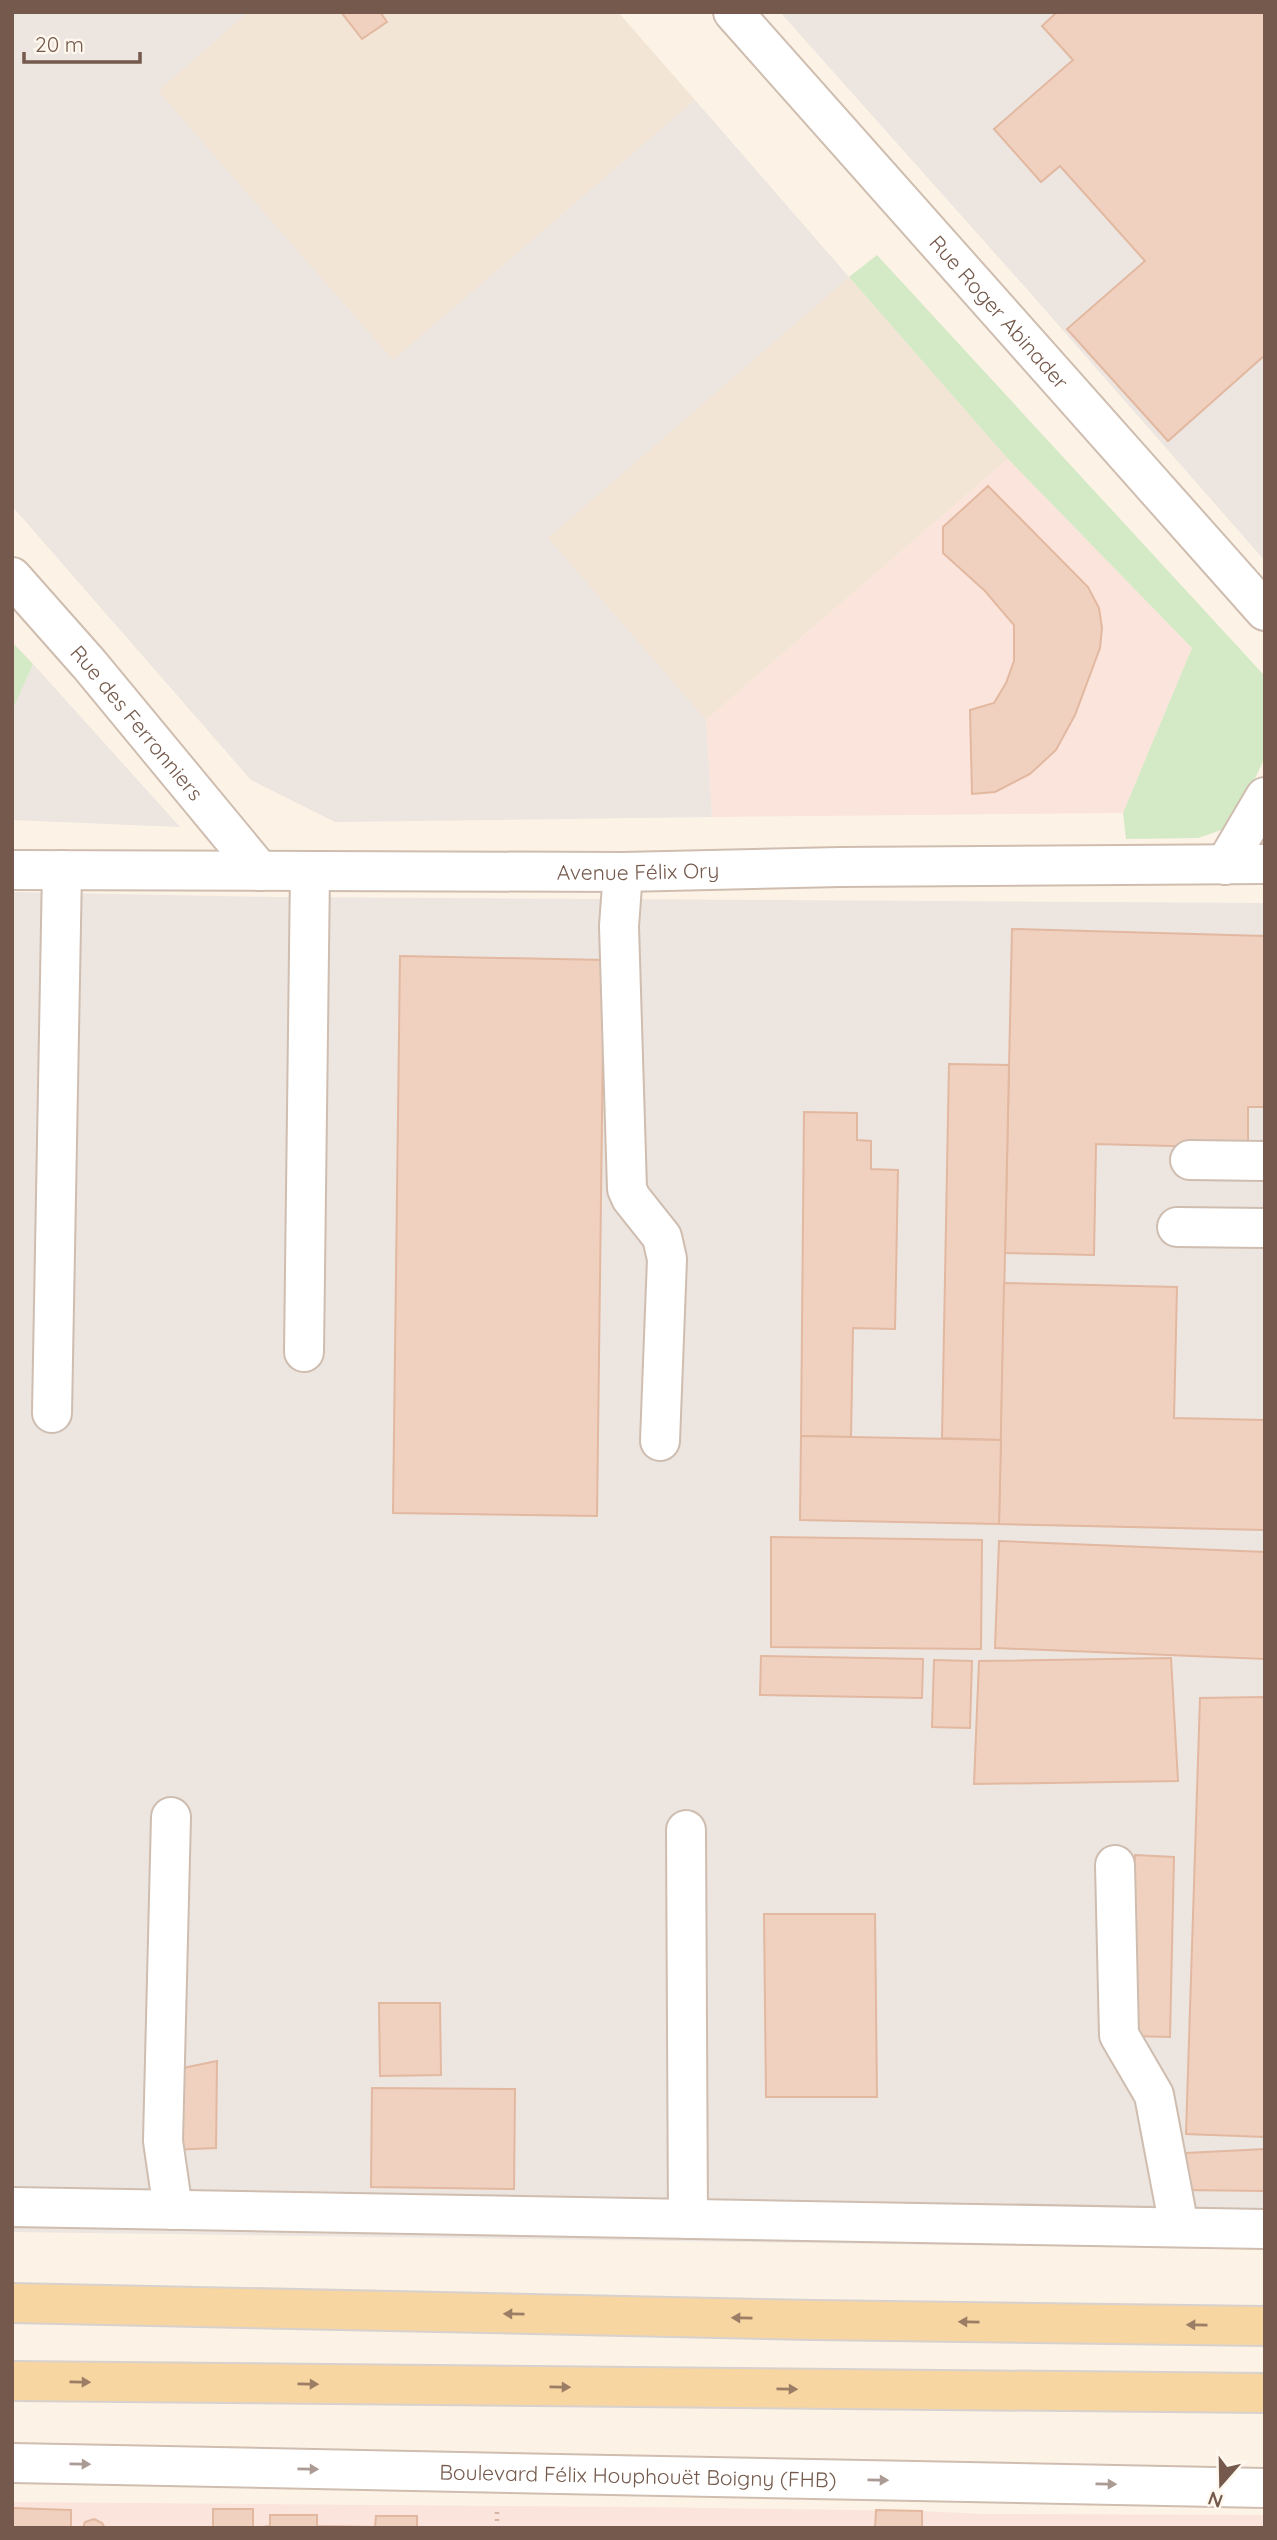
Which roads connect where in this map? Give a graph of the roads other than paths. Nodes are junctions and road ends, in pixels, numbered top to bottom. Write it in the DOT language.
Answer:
graph roads {
  1 [pos="733,12"];
  2 [pos="12,577"];
  3 [pos="1265,611"];
  4 [pos="1265,797"];
  5 [pos="1265,864"];
  6 [pos="1225,865"];
  7 [pos="12,870"];
  8 [pos="62,870"];
  9 [pos="260,871"];
  10 [pos="310,871"];
  11 [pos="623,872"];
  12 [pos="1190,1160"];
  13 [pos="1265,1161"];
  14 [pos="1177,1227"];
  15 [pos="1265,1228"];
  16 [pos="304,1352"];
  17 [pos="52,1413"];
  18 [pos="660,1441"];
  19 [pos="171,1817"];
  20 [pos="686,1830"];
  21 [pos="1115,1865"];
  22 [pos="12,2207"];
  23 [pos="173,2210"];
  24 [pos="688,2219"];
  25 [pos="1179,2227"];
  26 [pos="1265,2229"];
  27 [pos="12,2303"];
  28 [pos="1265,2326"];
  29 [pos="12,2381"];
  30 [pos="1265,2393"];
  31 [pos="12,2463"];
  32 [pos="1265,2488"];
  1 -- 3 [label="street, Rue Roger Abinader"];
  2 -- 9 [label="street, Rue des Ferronniers"];
  4 -- 6 [label="street"];
  5 -- 6 [label="street, Avenue Félix Ory"];
  6 -- 11 [label="street, Avenue Félix Ory"];
  7 -- 8 [label="street, Avenue Félix Ory"];
  8 -- 9 [label="street, Avenue Félix Ory"];
  8 -- 17 [label="street"];
  9 -- 10 [label="street, Avenue Félix Ory"];
  10 -- 11 [label="street, Avenue Félix Ory"];
  10 -- 16 [label="street"];
  11 -- 18 [label="street"];
  12 -- 13 [label="street"];
  14 -- 15 [label="street"];
  19 -- 23 [label="street"];
  20 -- 24 [label="street"];
  21 -- 25 [label="street"];
  22 -- 23 [label="street"];
  23 -- 24 [label="street"];
  24 -- 25 [label="street"];
  25 -- 26 [label="street"];
  28 -- 27 [label="main road, one-way"];
  29 -- 30 [label="main road, one-way"];
  31 -- 32 [label="street, Boulevard Félix Houphouët Boigny (FHB), one-way"];
}
